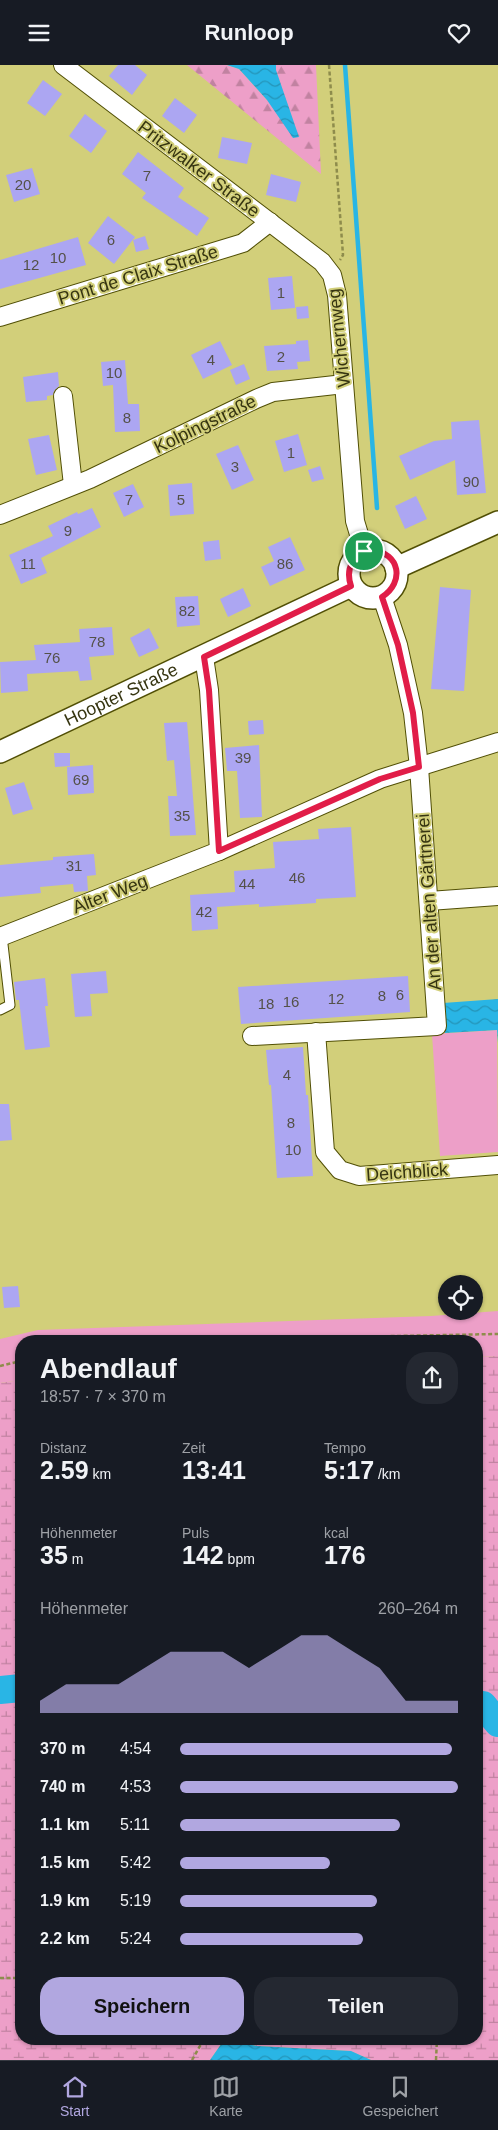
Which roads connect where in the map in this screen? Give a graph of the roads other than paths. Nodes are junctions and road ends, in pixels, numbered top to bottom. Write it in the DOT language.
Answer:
graph roads {
  1 [pos="63,65"];
  2 [pos="270,222"];
  3 [pos="332,275"];
  4 [pos="0,317"];
  5 [pos="344,384"];
  6 [pos="63,396"];
  7 [pos="73,485"];
  8 [pos="0,515"];
  9 [pos="498,522"];
  10 [pos="364,551"];
  11 [pos="396,567"];
  12 [pos="351,586"];
  13 [pos="382,597"];
  14 [pos="204,657"];
  15 [pos="498,742"];
  16 [pos="0,752"];
  17 [pos="419,767"];
  18 [pos="219,851"];
  19 [pos="498,896"];
  20 [pos="429,901"];
  21 [pos="1,936"];
  22 [pos="0,1010"];
  23 [pos="316,1032"];
  24 [pos="252,1036"];
  25 [pos="498,1165"];
  1 -- 2 [label="street, Pritzwalker Straße"];
  2 -- 3 [label="street, Pritzwalker Straße"];
  2 -- 4 [label="street, Pont de Claix Straße"];
  3 -- 5 [label="street, Wichernweg"];
  5 -- 7 [label="street, Kolpingstraße"];
  5 -- 10 [label="street, Wichernweg"];
  6 -- 7 [label="street"];
  7 -- 8 [label="street, Kolpingstraße"];
  9 -- 11 [label="street"];
  10 -- 11 [label="street"];
  10 -- 12 [label="street"];
  11 -- 13 [label="street"];
  12 -- 13 [label="street"];
  12 -- 14 [label="street, Hoopter Straße"];
  13 -- 17 [label="street, An der alten Gärtnerei"];
  14 -- 16 [label="street, Hoopter Straße"];
  14 -- 18 [label="street"];
  15 -- 17 [label="street, Alter Weg"];
  17 -- 18 [label="street, Alter Weg"];
  17 -- 20 [label="street, An der alten Gärtnerei"];
  18 -- 21 [label="street, Alter Weg"];
  19 -- 20 [label="street"];
  20 -- 23 [label="street, An der alten Gärtnerei"];
  21 -- 22 [label="lane"];
  23 -- 24 [label="street, An der alten Gärtnerei"];
  23 -- 25 [label="street, Deichblick"];
}
